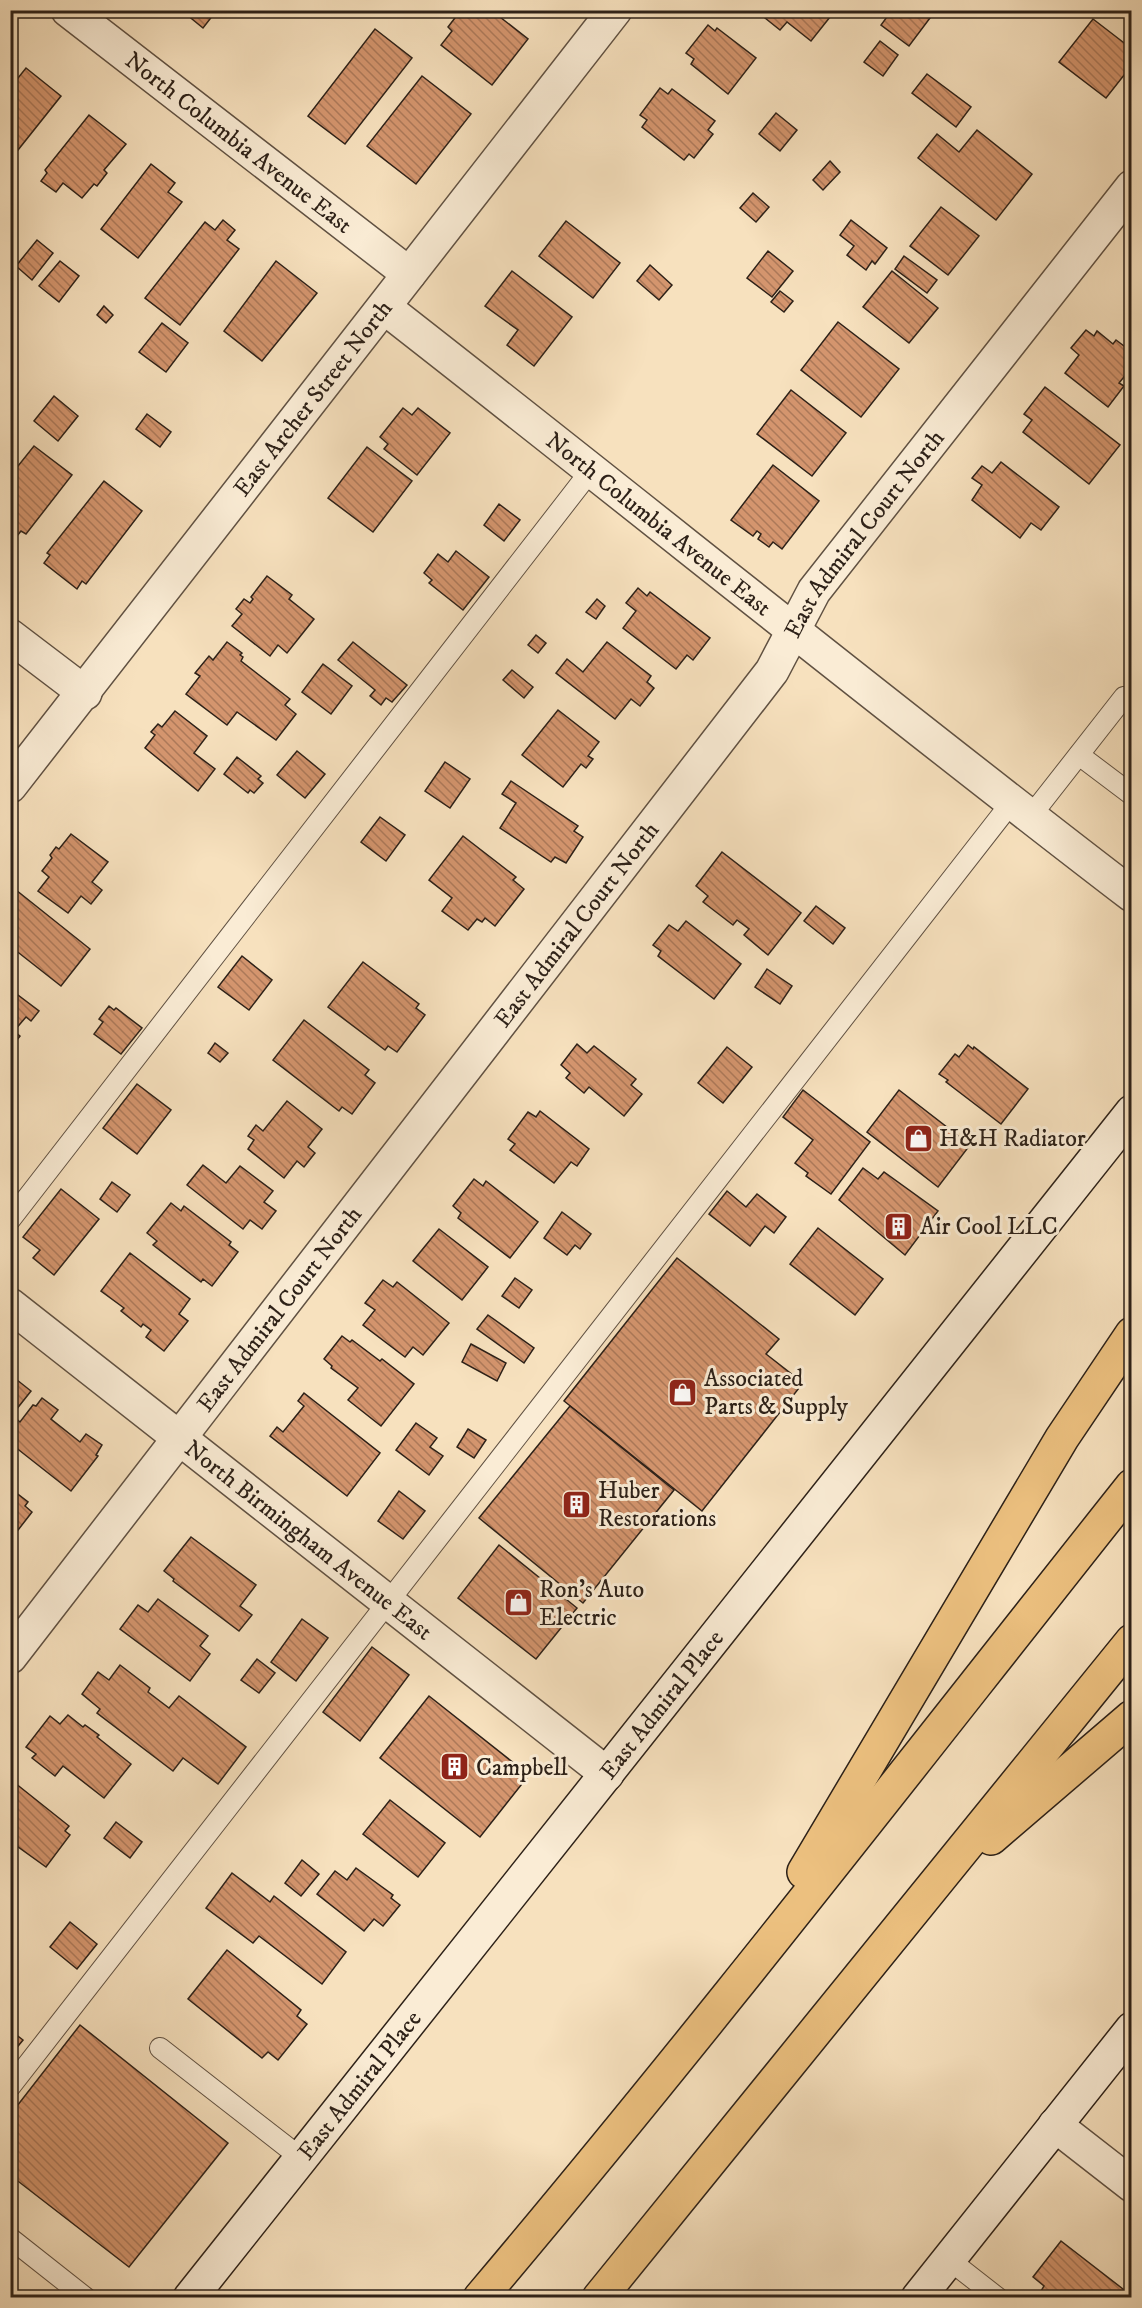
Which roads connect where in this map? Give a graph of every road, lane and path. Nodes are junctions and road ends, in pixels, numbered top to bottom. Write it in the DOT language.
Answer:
graph roads {
  1 [pos="68,10"];
  2 [pos="615,10"];
  3 [pos="1131,188"];
  4 [pos="409,274"];
  5 [pos="384,307"];
  6 [pos="592,469"];
  7 [pos="793,631"];
  8 [pos="10,636"];
  9 [pos="85,693"];
  10 [pos="1131,703"];
  11 [pos="1079,755"];
  12 [pos="10,786"];
  13 [pos="1131,795"];
  14 [pos="1020,810"];
  15 [pos="1131,895"];
  16 [pos="1131,1112"];
  17 [pos="10,1220"];
  18 [pos="10,1305"];
  19 [pos="1131,1334"];
  20 [pos="180,1438"];
  21 [pos="1131,1486"];
  22 [pos="387,1603"];
  23 [pos="1131,1641"];
  24 [pos="10,1657"];
  25 [pos="1131,1717"];
  26 [pos="607,1773"];
  27 [pos="924,1896"];
  28 [pos="739,1981"];
  29 [pos="1131,2030"];
  30 [pos="160,2048"];
  31 [pos="10,2087"];
  32 [pos="1055,2125"];
  33 [pos="301,2158"];
  34 [pos="1131,2185"];
  35 [pos="10,2238"];
  36 [pos="948,2259"];
  37 [pos="86,2298"];
  38 [pos="190,2298"];
  39 [pos="480,2298"];
  40 [pos="599,2298"];
  41 [pos="918,2298"];
  42 [pos="998,2298"];
  1 -- 4 [label="street, North Columbia Avenue East"];
  2 -- 4 [label="street, East Archer Street North"];
  3 -- 7 [label="street, East Admiral Court North"];
  4 -- 5 [label="street, East Archer Street North"];
  5 -- 6 [label="street, North Columbia Avenue East"];
  5 -- 9 [label="street, East Archer Street North"];
  6 -- 7 [label="street, North Columbia Avenue East"];
  6 -- 17 [label="lane"];
  7 -- 14 [label="street, North Columbia Avenue East"];
  7 -- 20 [label="street, East Admiral Court North"];
  8 -- 9 [label="street"];
  9 -- 12 [label="street, East Archer Street North"];
  10 -- 11 [label="lane"];
  11 -- 13 [label="lane"];
  11 -- 14 [label="lane"];
  14 -- 15 [label="street, North Columbia Avenue East"];
  14 -- 22 [label="lane"];
  16 -- 26 [label="street, East Admiral Place"];
  18 -- 20 [label="street, North Birmingham Avenue East"];
  19 -- 28 [label="highway"];
  20 -- 22 [label="street, North Birmingham Avenue East"];
  20 -- 24 [label="street, East Admiral Court North"];
  21 -- 28 [label="highway"];
  22 -- 26 [label="street, North Birmingham Avenue East"];
  22 -- 31 [label="lane"];
  23 -- 27 [label="highway"];
  25 -- 27 [label="highway"];
  26 -- 33 [label="street, East Admiral Place"];
  27 -- 40 [label="highway"];
  28 -- 39 [label="highway"];
  29 -- 32 [label="street"];
  30 -- 33 [label="lane"];
  32 -- 34 [label="street"];
  32 -- 36 [label="street"];
  33 -- 38 [label="street, East Admiral Place"];
  35 -- 37 [label="lane"];
  36 -- 41 [label="street"];
  36 -- 42 [label="lane"];
}
